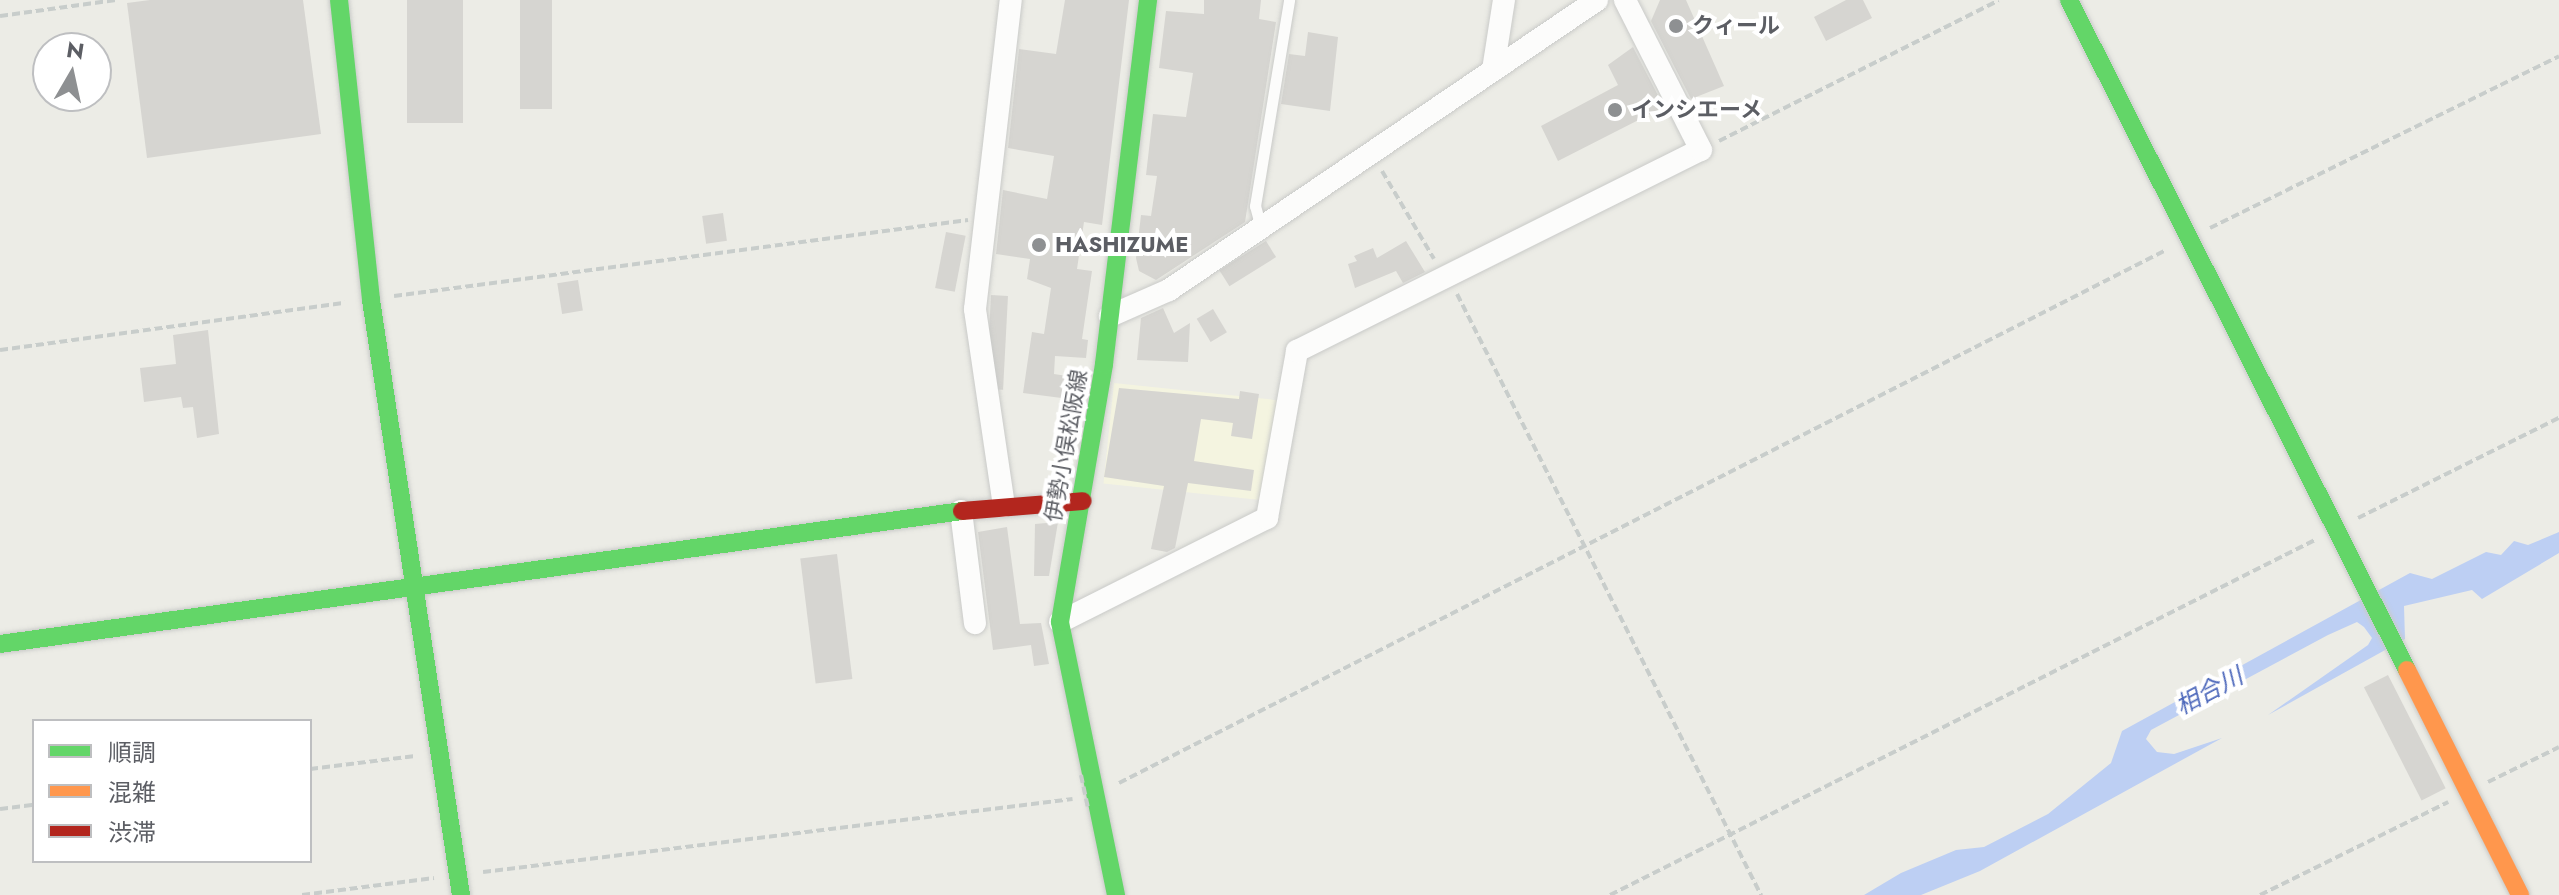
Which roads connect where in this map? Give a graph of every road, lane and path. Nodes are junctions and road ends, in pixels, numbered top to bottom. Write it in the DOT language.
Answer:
graph roads {
  1 [pos="116,0"];
  2 [pos="339,0"];
  3 [pos="1011,0"];
  4 [pos="1148,0"];
  5 [pos="1289,0"];
  6 [pos="1504,0"];
  7 [pos="1597,0"];
  8 [pos="1625,0"];
  9 [pos="1999,0"];
  10 [pos="2069,0"];
  11 [pos="0,16"];
  12 [pos="2559,56"];
  13 [pos="1493,70"];
  14 [pos="1701,150"];
  15 [pos="1372,154"];
  16 [pos="986,217"];
  17 [pos="1262,229"];
  18 [pos="2187,240"];
  19 [pos="1447,278"];
  20 [pos="371,300"];
  21 [pos="1110,316"];
  22 [pos="0,350"];
  23 [pos="2559,418"];
  24 [pos="1083,501"];
  25 [pos="1004,506"];
  26 [pos="961,511"];
  27 [pos="2335,529"];
  28 [pos="1585,548"];
  29 [pos="412,586"];
  30 [pos="1060,622"];
  31 [pos="975,623"];
  32 [pos="0,644"];
  33 [pos="2559,747"];
  34 [pos="416,755"];
  35 [pos="312,769"];
  36 [pos="1081,775"];
  37 [pos="2468,792"];
  38 [pos="1090,802"];
  39 [pos="32,805"];
  40 [pos="0,809"];
  41 [pos="1731,834"];
  42 [pos="458,875"];
  43 [pos="302,895"];
  44 [pos="461,895"];
  45 [pos="1116,895"];
  46 [pos="1610,895"];
  47 [pos="1761,895"];
  48 [pos="2260,895"];
  49 [pos="2520,895"];
  1 -- 11 [label="path"];
  2 -- 20 [label="street"];
  3 -- 16 [label="street"];
  4 -- 21 [label="street, 伊勢小俣松阪線"];
  5 -- 17 [label="lane"];
  6 -- 13 [label="street"];
  7 -- 13 [label="street"];
  8 -- 14 [label="street"];
  9 -- 14 [label="path"];
  10 -- 18 [label="street"];
  12 -- 18 [label="path"];
  13 -- 15 [label="street"];
  14 -- 19 [label="street"];
  15 -- 17 [label="street"];
  15 -- 19 [label="path"];
  16 -- 20 [label="path"];
  16 -- 25 [label="street"];
  17 -- 21 [label="street"];
  18 -- 27 [label="street"];
  18 -- 28 [label="path"];
  19 -- 28 [label="path"];
  19 -- 30 [label="street"];
  20 -- 22 [label="path"];
  20 -- 29 [label="street"];
  21 -- 24 [label="street, 伊勢小俣松阪線"];
  23 -- 27 [label="path"];
  24 -- 25 [label="street"];
  24 -- 30 [label="street, 伊勢小俣松阪線"];
  25 -- 26 [label="street"];
  26 -- 29 [label="street"];
  26 -- 31 [label="street"];
  27 -- 37 [label="street"];
  27 -- 41 [label="path"];
  28 -- 38 [label="path"];
  28 -- 41 [label="path"];
  29 -- 32 [label="street"];
  29 -- 42 [label="street"];
  30 -- 38 [label="street, 伊勢小俣松阪線"];
  33 -- 37 [label="path"];
  34 -- 35 [label="path"];
  36 -- 38 [label="path, bridge"];
  37 -- 48 [label="path"];
  37 -- 49 [label="street"];
  38 -- 42 [label="path"];
  38 -- 45 [label="street, 伊勢小俣松阪線"];
  39 -- 40 [label="path"];
  41 -- 46 [label="path"];
  41 -- 47 [label="path"];
  42 -- 43 [label="path"];
  42 -- 44 [label="street"];
}
